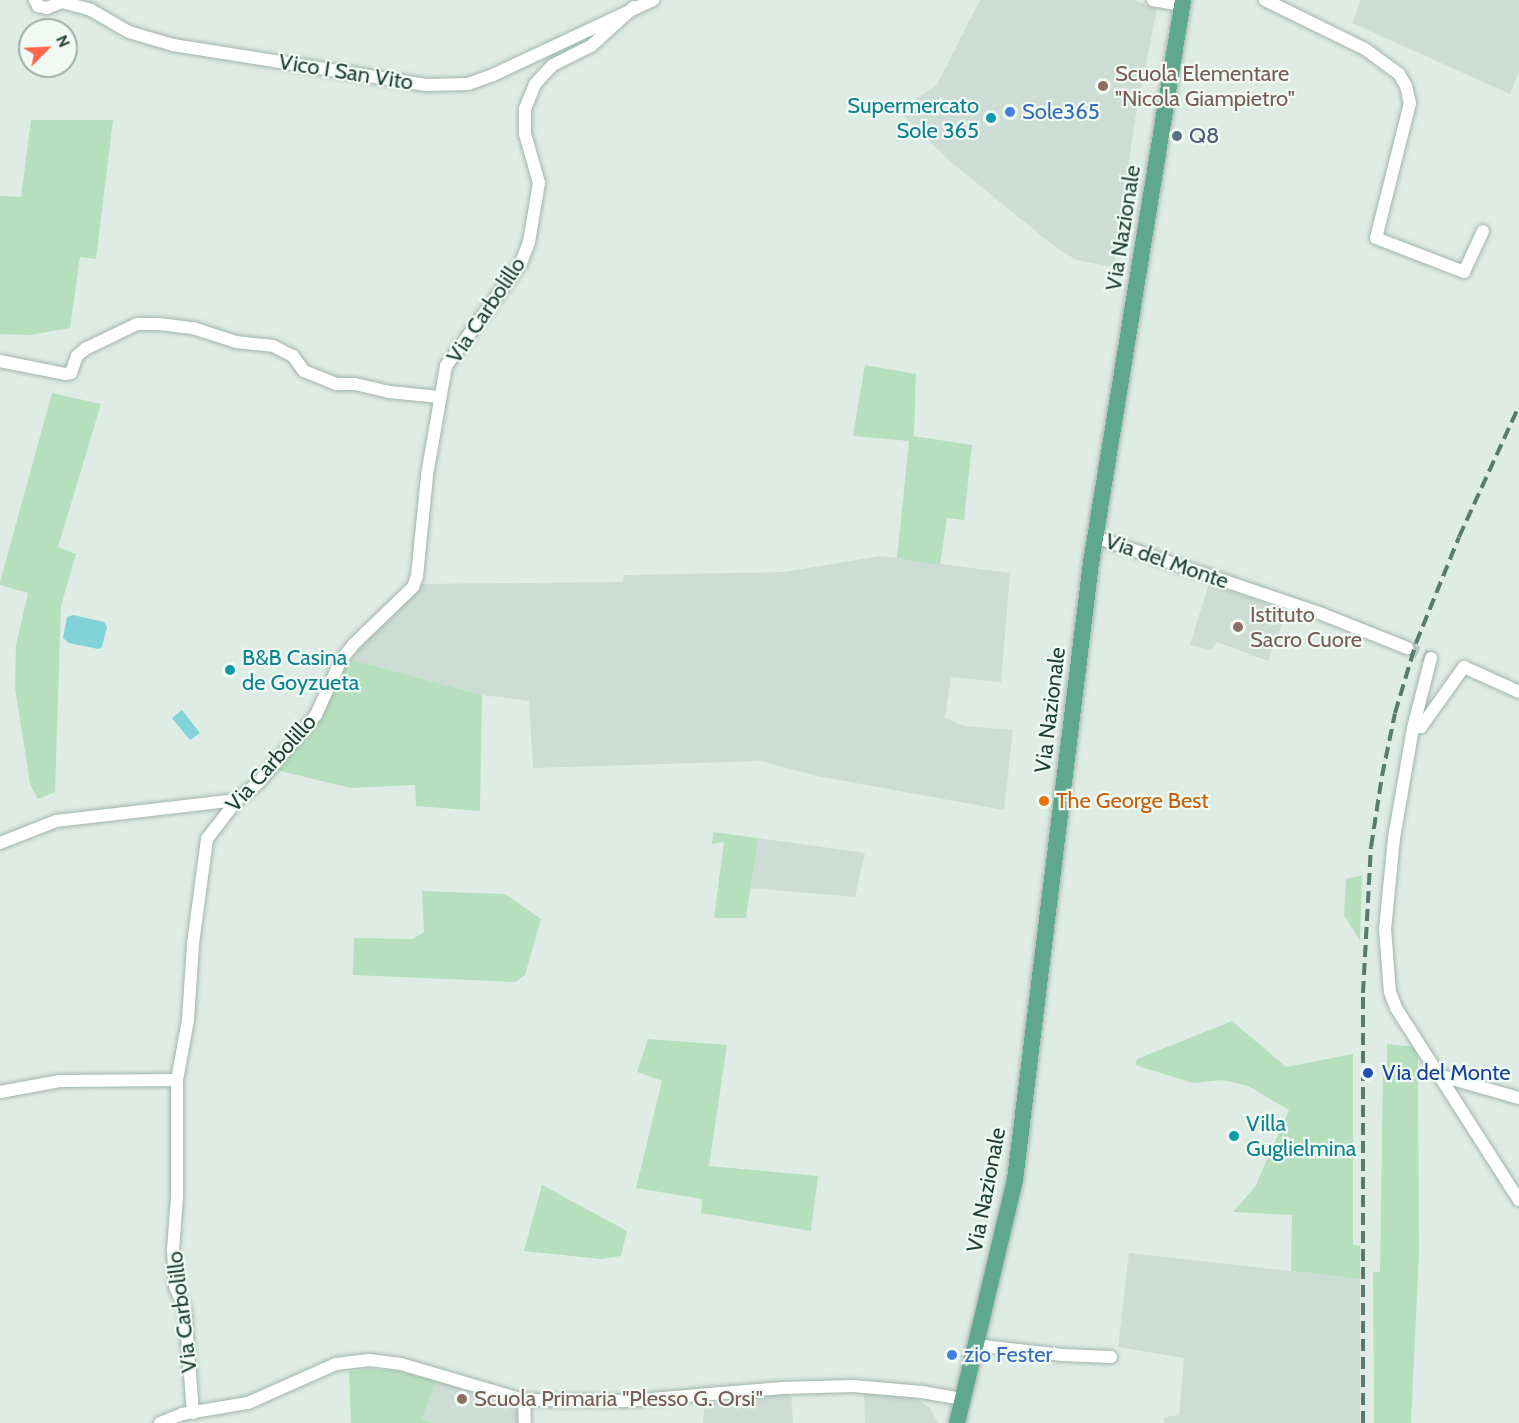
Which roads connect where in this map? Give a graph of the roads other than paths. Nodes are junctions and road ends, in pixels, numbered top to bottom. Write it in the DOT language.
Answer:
graph roads {
  1 [pos="35,0"];
  2 [pos="652,0"];
  3 [pos="1153,0"];
  4 [pos="1265,0"];
  5 [pos="1182,3"];
  6 [pos="634,7"];
  7 [pos="1483,231"];
  8 [pos="0,361"];
  9 [pos="440,397"];
  10 [pos="1095,537"];
  11 [pos="1407,648"];
  12 [pos="1431,658"];
  13 [pos="1519,692"];
  14 [pos="1413,728"];
  15 [pos="237,800"];
  16 [pos="0,843"];
  17 [pos="1438,1075"];
  18 [pos="177,1080"];
  19 [pos="0,1092"];
  20 [pos="1519,1098"];
  21 [pos="1519,1200"];
  22 [pos="974,1345"];
  23 [pos="1111,1356"];
  24 [pos="961,1399"];
  25 [pos="524,1400"];
  26 [pos="193,1413"];
  27 [pos="160,1423"];
  28 [pos="525,1423"];
  29 [pos="957,1423"];
  1 -- 6 [label="street, Vico I San Vito"];
  2 -- 6 [label="street, Vico I San Vito"];
  3 -- 5 [label="street"];
  4 -- 7 [label="street"];
  5 -- 10 [label="main road, Via Nazionale"];
  6 -- 9 [label="street, Via Carbolillo"];
  8 -- 9 [label="street"];
  9 -- 15 [label="street, Via Carbolillo"];
  10 -- 11 [label="street, Via del Monte"];
  10 -- 22 [label="main road, Via Nazionale"];
  12 -- 14 [label="street"];
  13 -- 14 [label="street"];
  14 -- 17 [label="street"];
  15 -- 16 [label="street"];
  15 -- 18 [label="street, Via Carbolillo"];
  17 -- 20 [label="street"];
  17 -- 21 [label="street"];
  18 -- 19 [label="street"];
  18 -- 26 [label="street, Via Carbolillo"];
  22 -- 23 [label="street"];
  22 -- 24 [label="main road, Via Nazionale"];
  24 -- 25 [label="street"];
  24 -- 29 [label="main road, Via Nazionale"];
  25 -- 26 [label="street"];
  25 -- 28 [label="street"];
  26 -- 27 [label="street"];
}
